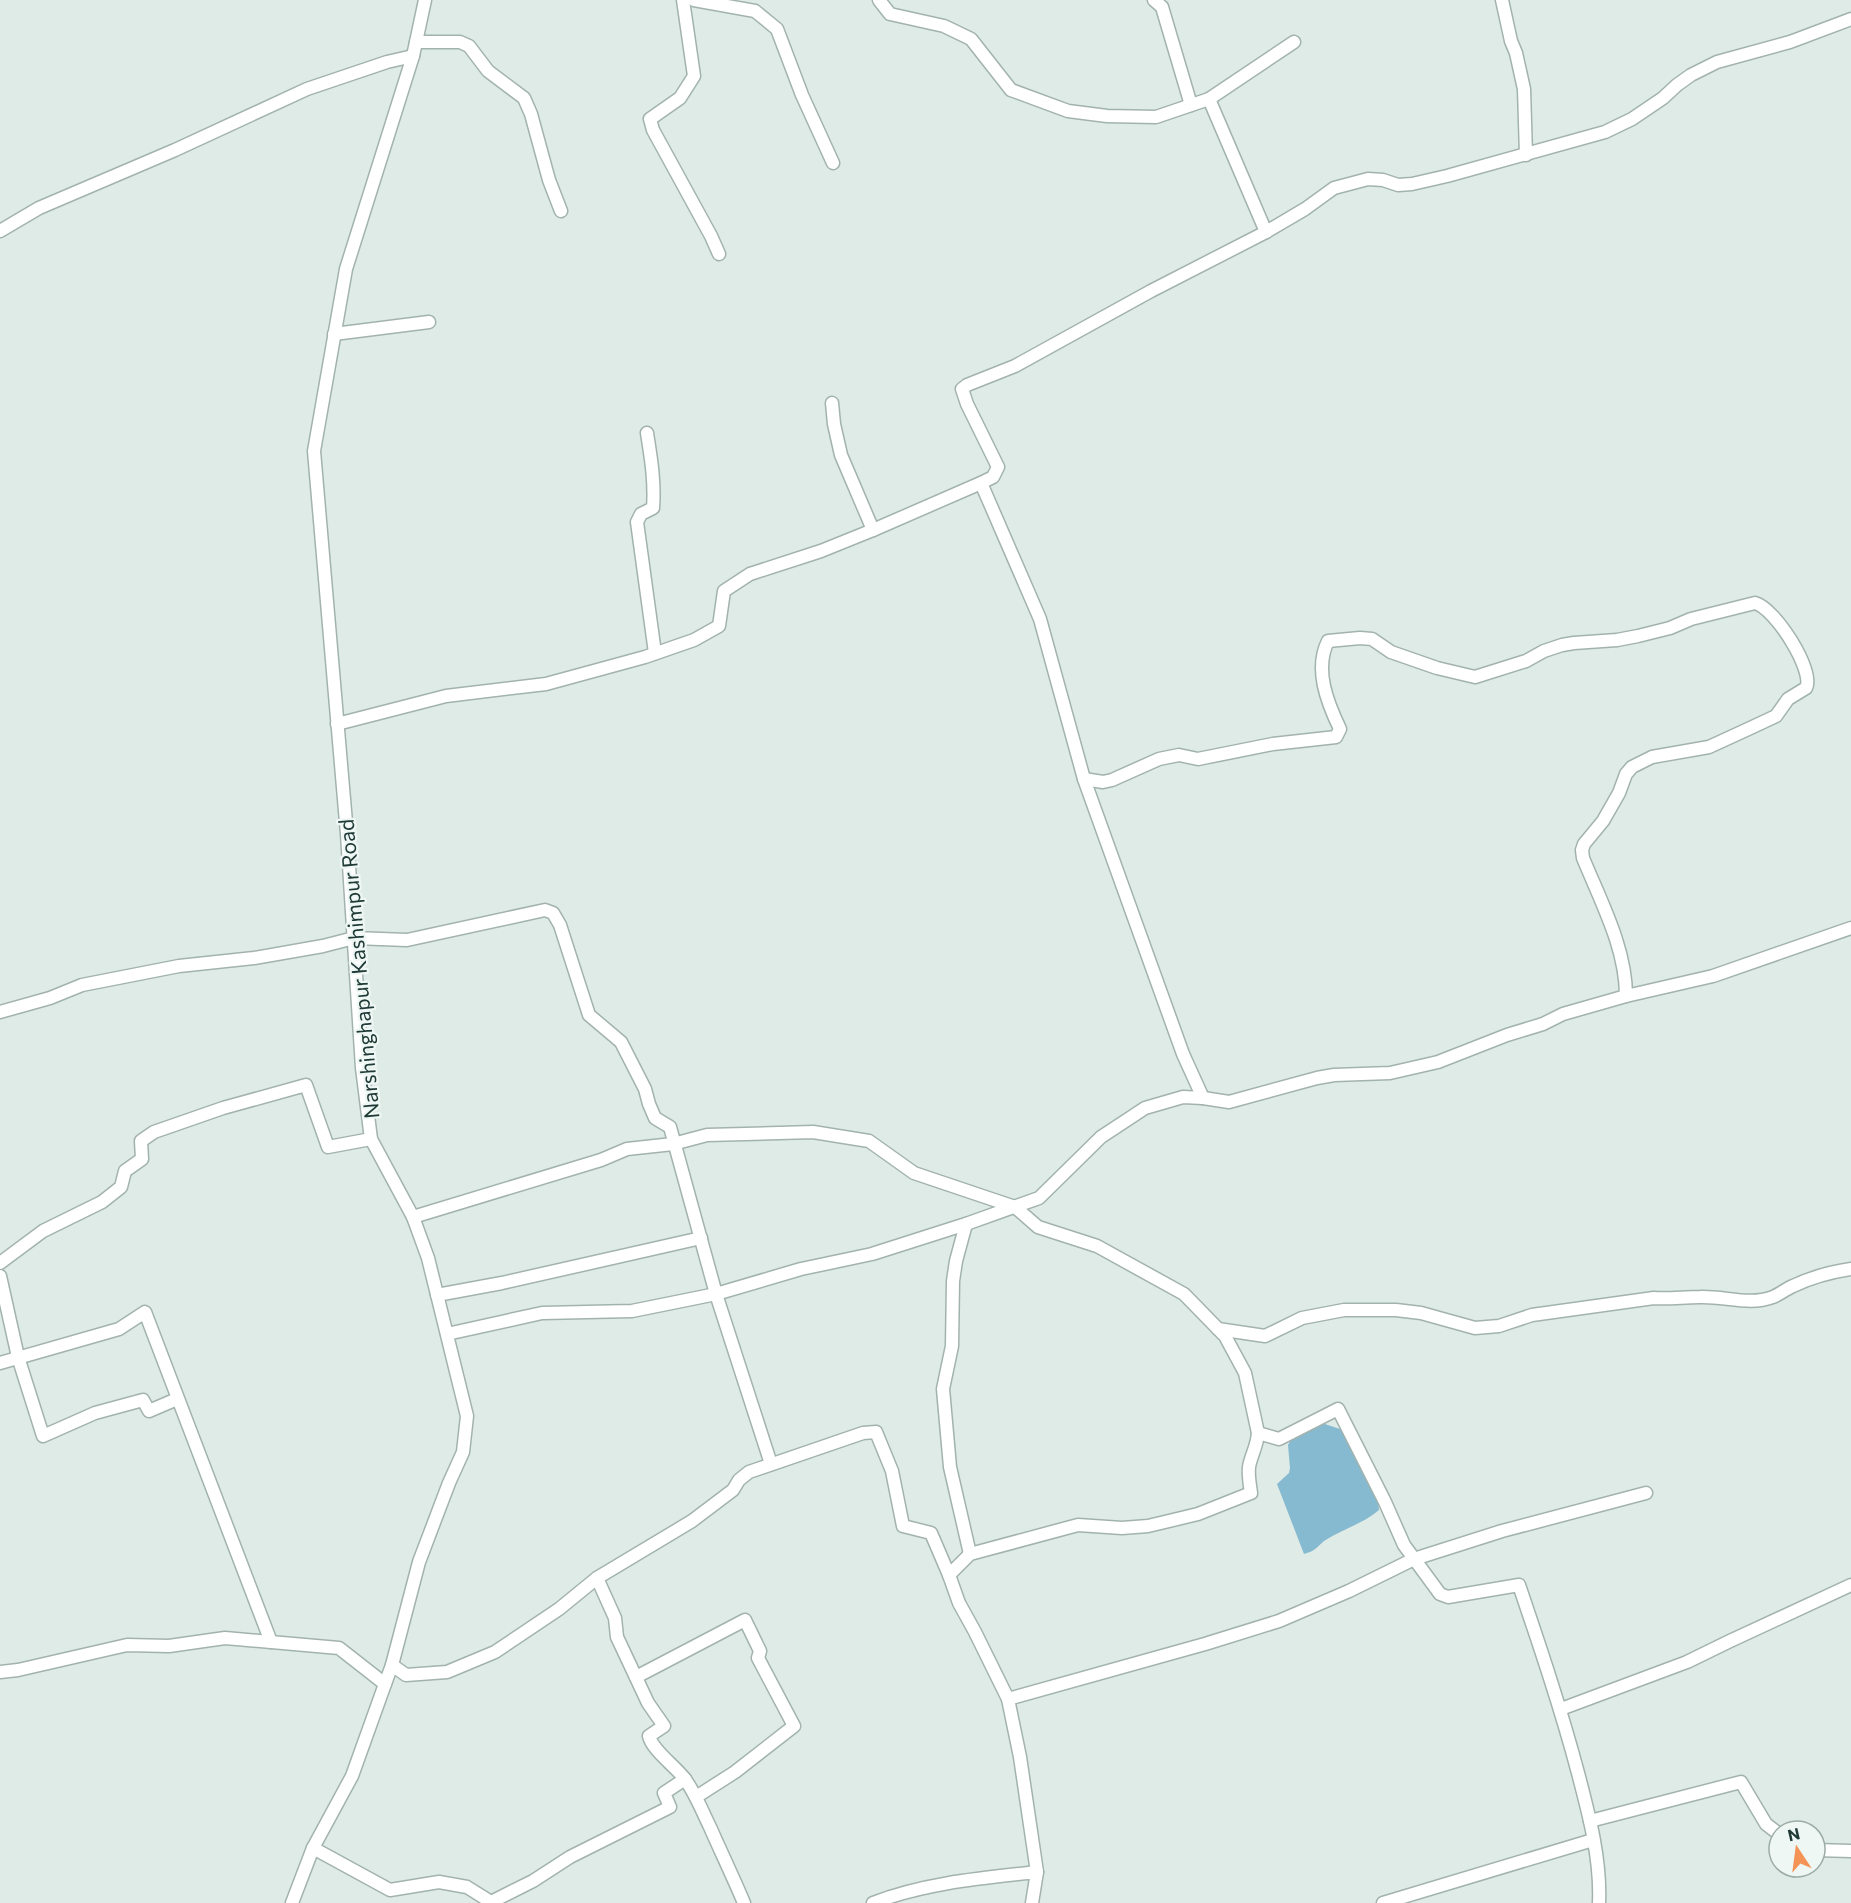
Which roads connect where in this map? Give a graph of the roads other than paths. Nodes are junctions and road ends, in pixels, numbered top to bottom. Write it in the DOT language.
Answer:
graph roads {
  1 [pos="425,0"];
  2 [pos="682,0"];
  3 [pos="694,0"];
  4 [pos="879,0"];
  5 [pos="1154,0"];
  6 [pos="1502,0"];
  7 [pos="1851,19"];
  8 [pos="416,42"];
  9 [pos="1294,42"];
  10 [pos="413,56"];
  11 [pos="1209,99"];
  12 [pos="1191,105"];
  13 [pos="1526,155"];
  14 [pos="833,163"];
  15 [pos="561,211"];
  16 [pos="0,231"];
  17 [pos="1266,232"];
  18 [pos="719,254"];
  19 [pos="429,322"];
  20 [pos="334,334"];
  21 [pos="832,403"];
  22 [pos="647,433"];
  23 [pos="981,483"];
  24 [pos="873,530"];
  25 [pos="655,653"];
  26 [pos="337,724"];
  27 [pos="1084,779"];
  28 [pos="1851,928"];
  29 [pos="354,938"];
  30 [pos="1626,996"];
  31 [pos="0,1012"];
  32 [pos="1203,1098"];
  33 [pos="371,1139"];
  34 [pos="674,1144"];
  35 [pos="1015,1207"];
  36 [pos="413,1217"];
  37 [pos="966,1224"];
  38 [pos="701,1238"];
  39 [pos="0,1263"];
  40 [pos="1851,1269"];
  41 [pos="0,1276"];
  42 [pos="716,1294"];
  43 [pos="437,1295"];
  44 [pos="1217,1328"];
  45 [pos="447,1334"];
  46 [pos="18,1357"];
  47 [pos="0,1363"];
  48 [pos="177,1400"];
  49 [pos="1258,1433"];
  50 [pos="771,1464"];
  51 [pos="1646,1493"];
  52 [pos="970,1554"];
  53 [pos="1414,1559"];
  54 [pos="949,1575"];
  55 [pos="597,1578"];
  56 [pos="1851,1585"];
  57 [pos="271,1642"];
  58 [pos="392,1665"];
  59 [pos="0,1672"];
  60 [pos="636,1677"];
  61 [pos="386,1684"];
  62 [pos="1008,1699"];
  63 [pos="1561,1709"];
  64 [pos="685,1779"];
  65 [pos="696,1797"];
  66 [pos="1590,1821"];
  67 [pos="1767,1825"];
  68 [pos="1593,1840"];
  69 [pos="313,1848"];
  70 [pos="1827,1850"];
  71 [pos="1851,1851"];
  72 [pos="1037,1872"];
  73 [pos="491,1902"];
  74 [pos="292,1903"];
  75 [pos="744,1903"];
  76 [pos="873,1903"];
  77 [pos="1032,1903"];
  78 [pos="1383,1903"];
  79 [pos="1599,1903"];
  1 -- 8 [label="street, Narshinghapur Kashimpur Road"];
  2 -- 18 [label="street"];
  3 -- 14 [label="street"];
  4 -- 12 [label="street"];
  5 -- 12 [label="street"];
  6 -- 13 [label="street"];
  7 -- 13 [label="street"];
  8 -- 10 [label="street, Narshinghapur Kashimpur Road"];
  8 -- 15 [label="street"];
  9 -- 11 [label="street"];
  10 -- 16 [label="street"];
  10 -- 20 [label="street, Narshinghapur Kashimpur Road"];
  11 -- 12 [label="street"];
  11 -- 17 [label="street"];
  13 -- 17 [label="street"];
  17 -- 23 [label="street"];
  19 -- 20 [label="street"];
  20 -- 26 [label="street, Narshinghapur Kashimpur Road"];
  21 -- 24 [label="street"];
  22 -- 25 [label="street"];
  23 -- 24 [label="street"];
  23 -- 27 [label="street"];
  24 -- 25 [label="street"];
  25 -- 26 [label="street"];
  26 -- 29 [label="street, Narshinghapur Kashimpur Road"];
  27 -- 30 [label="street"];
  27 -- 32 [label="street"];
  28 -- 30 [label="street"];
  29 -- 31 [label="street"];
  29 -- 33 [label="street, Narshinghapur Kashimpur Road"];
  29 -- 34 [label="street"];
  30 -- 32 [label="street"];
  32 -- 35 [label="street"];
  33 -- 36 [label="street, Narshinghapur Kashimpur Road"];
  33 -- 39 [label="street"];
  34 -- 35 [label="street"];
  34 -- 36 [label="street"];
  34 -- 38 [label="street"];
  35 -- 37 [label="street"];
  35 -- 44 [label="street"];
  36 -- 43 [label="street, Narshinghapur Kashimpur Road"];
  37 -- 42 [label="street"];
  37 -- 52 [label="street"];
  38 -- 42 [label="street"];
  38 -- 43 [label="street"];
  40 -- 44 [label="street"];
  41 -- 46 [label="street"];
  42 -- 45 [label="street"];
  42 -- 50 [label="street"];
  43 -- 45 [label="street, Narshinghapur Kashimpur Road"];
  44 -- 49 [label="street"];
  45 -- 58 [label="street, Narshinghapur Kashimpur Road"];
  46 -- 47 [label="street"];
  46 -- 48 [label="street"];
  46 -- 48 [label="street"];
  48 -- 57 [label="street"];
  49 -- 52 [label="street"];
  49 -- 53 [label="street"];
  50 -- 54 [label="street"];
  50 -- 55 [label="street"];
  51 -- 53 [label="street"];
  52 -- 54 [label="street"];
  53 -- 62 [label="street"];
  53 -- 63 [label="street"];
  54 -- 62 [label="street"];
  55 -- 58 [label="street"];
  55 -- 60 [label="street"];
  56 -- 63 [label="street"];
  57 -- 59 [label="street"];
  57 -- 61 [label="street"];
  58 -- 61 [label="street, Narshinghapur Kashimpur Road"];
  60 -- 64 [label="street"];
  60 -- 65 [label="street"];
  61 -- 69 [label="street, Narshinghapur Kashimpur Road"];
  62 -- 72 [label="street"];
  63 -- 66 [label="street"];
  64 -- 65 [label="street"];
  64 -- 73 [label="street"];
  65 -- 75 [label="street"];
  66 -- 67 [label="street"];
  66 -- 68 [label="street"];
  68 -- 78 [label="street"];
  68 -- 79 [label="street"];
  69 -- 73 [label="street"];
  69 -- 74 [label="street, Narshinghapur Kashimpur Road"];
  70 -- 71 [label="street"];
  72 -- 76 [label="street"];
  72 -- 77 [label="street"];
}
